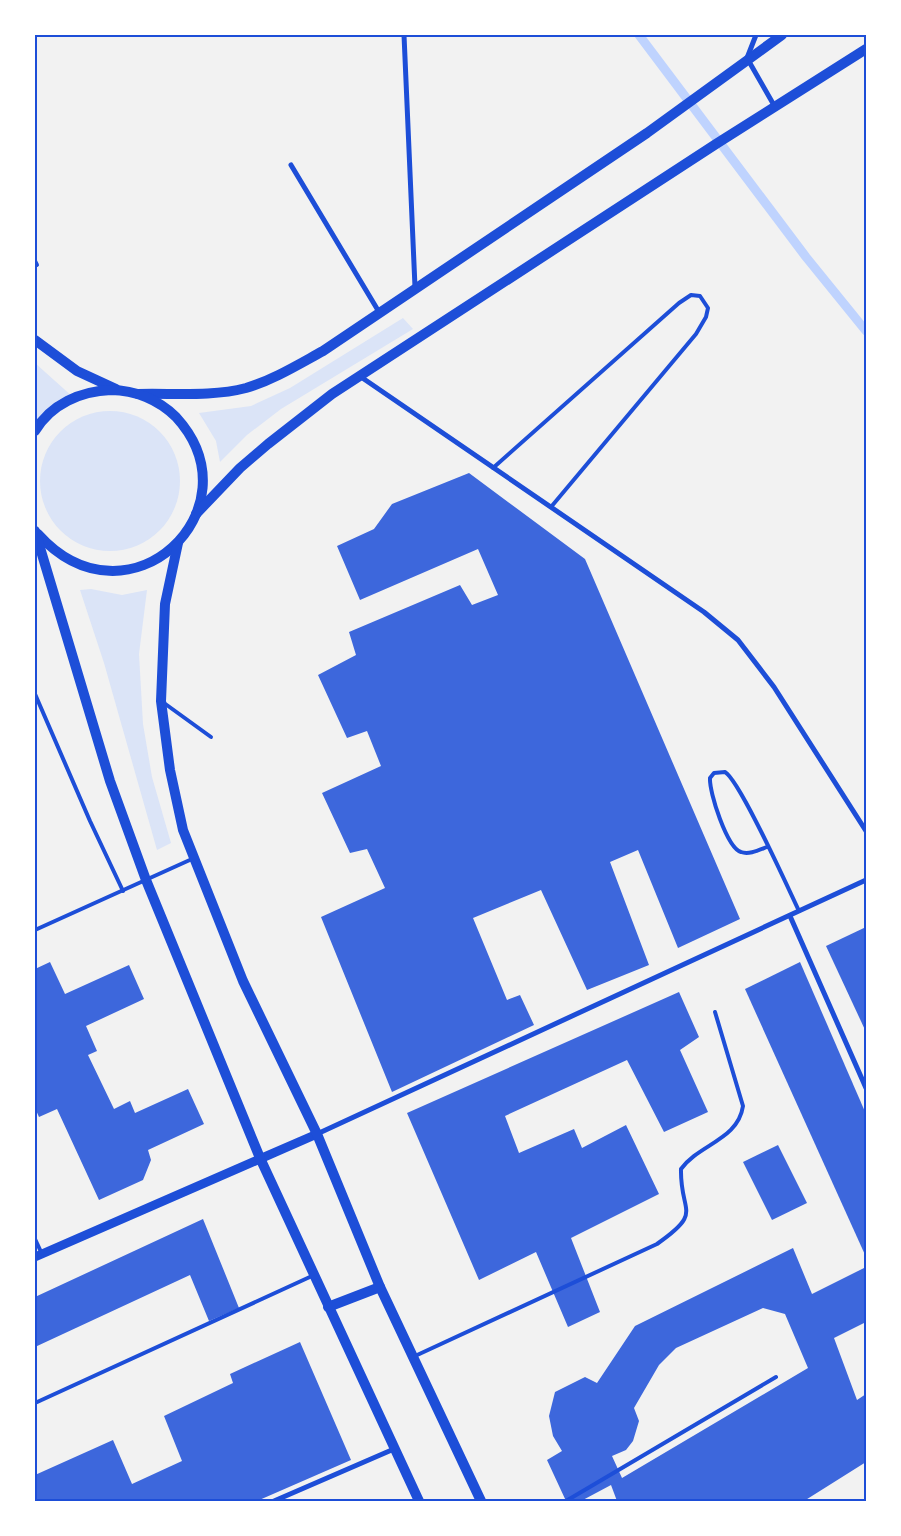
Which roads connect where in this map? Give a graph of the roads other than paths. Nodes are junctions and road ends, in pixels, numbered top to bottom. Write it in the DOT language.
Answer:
graph roads {
  1 [pos="404,35"];
  2 [pos="756,35"];
  3 [pos="782,35"];
  4 [pos="866,49"];
  5 [pos="747,58"];
  6 [pos="775,107"];
  7 [pos="291,165"];
  8 [pos="415,287"];
  9 [pos="379,312"];
  10 [pos="35,340"];
  11 [pos="360,377"];
  12 [pos="119,390"];
  13 [pos="138,394"];
  14 [pos="35,431"];
  15 [pos="493,468"];
  16 [pos="551,507"];
  17 [pos="196,514"];
  18 [pos="35,531"];
  19 [pos="178,543"];
  20 [pos="35,694"];
  21 [pos="161,701"];
  22 [pos="211,737"];
  23 [pos="866,831"];
  24 [pos="767,847"];
  25 [pos="195,857"];
  26 [pos="146,880"];
  27 [pos="866,880"];
  28 [pos="123,891"];
  29 [pos="799,911"];
  30 [pos="790,916"];
  31 [pos="35,930"];
  32 [pos="715,1012"];
  33 [pos="866,1088"];
  34 [pos="317,1134"];
  35 [pos="260,1158"];
  36 [pos="35,1239"];
  37 [pos="38,1256"];
  38 [pos="314,1275"];
  39 [pos="380,1287"];
  40 [pos="328,1307"];
  41 [pos="413,1357"];
  42 [pos="776,1377"];
  43 [pos="35,1403"];
  44 [pos="395,1449"];
  45 [pos="274,1501"];
  46 [pos="420,1501"];
  47 [pos="482,1501"];
  48 [pos="566,1501"];
  1 -- 8 [label="street"];
  2 -- 5 [label="street"];
  3 -- 5 [label="main road"];
  4 -- 6 [label="main road"];
  5 -- 6 [label="street"];
  5 -- 8 [label="main road"];
  6 -- 11 [label="main road"];
  7 -- 9 [label="street"];
  8 -- 9 [label="main road"];
  9 -- 13 [label="main road"];
  10 -- 12 [label="main road"];
  11 -- 15 [label="street"];
  11 -- 17 [label="main road"];
  12 -- 13 [label="main road"];
  12 -- 14 [label="main road"];
  13 -- 17 [label="main road"];
  15 -- 16 [label="street"];
  15 -- 16 [label="lane"];
  16 -- 23 [label="street"];
  17 -- 19 [label="main road"];
  18 -- 19 [label="main road"];
  18 -- 26 [label="main road"];
  19 -- 21 [label="main road"];
  20 -- 28 [label="lane"];
  21 -- 22 [label="lane"];
  21 -- 25 [label="main road"];
  24 -- 24 [label="lane"];
  24 -- 29 [label="lane"];
  25 -- 26 [label="lane"];
  25 -- 34 [label="main road"];
  26 -- 28 [label="lane"];
  26 -- 35 [label="main road"];
  27 -- 29 [label="street"];
  28 -- 31 [label="lane"];
  29 -- 30 [label="street"];
  30 -- 33 [label="street"];
  30 -- 34 [label="street"];
  32 -- 41 [label="lane"];
  34 -- 35 [label="street"];
  34 -- 39 [label="main road"];
  35 -- 37 [label="street"];
  35 -- 38 [label="main road"];
  36 -- 37 [label="lane"];
  38 -- 40 [label="main road"];
  38 -- 43 [label="lane"];
  39 -- 40 [label="main road"];
  39 -- 41 [label="main road"];
  40 -- 44 [label="main road"];
  41 -- 47 [label="main road"];
  42 -- 48 [label="lane"];
  44 -- 45 [label="street"];
  44 -- 46 [label="main road"];
}
